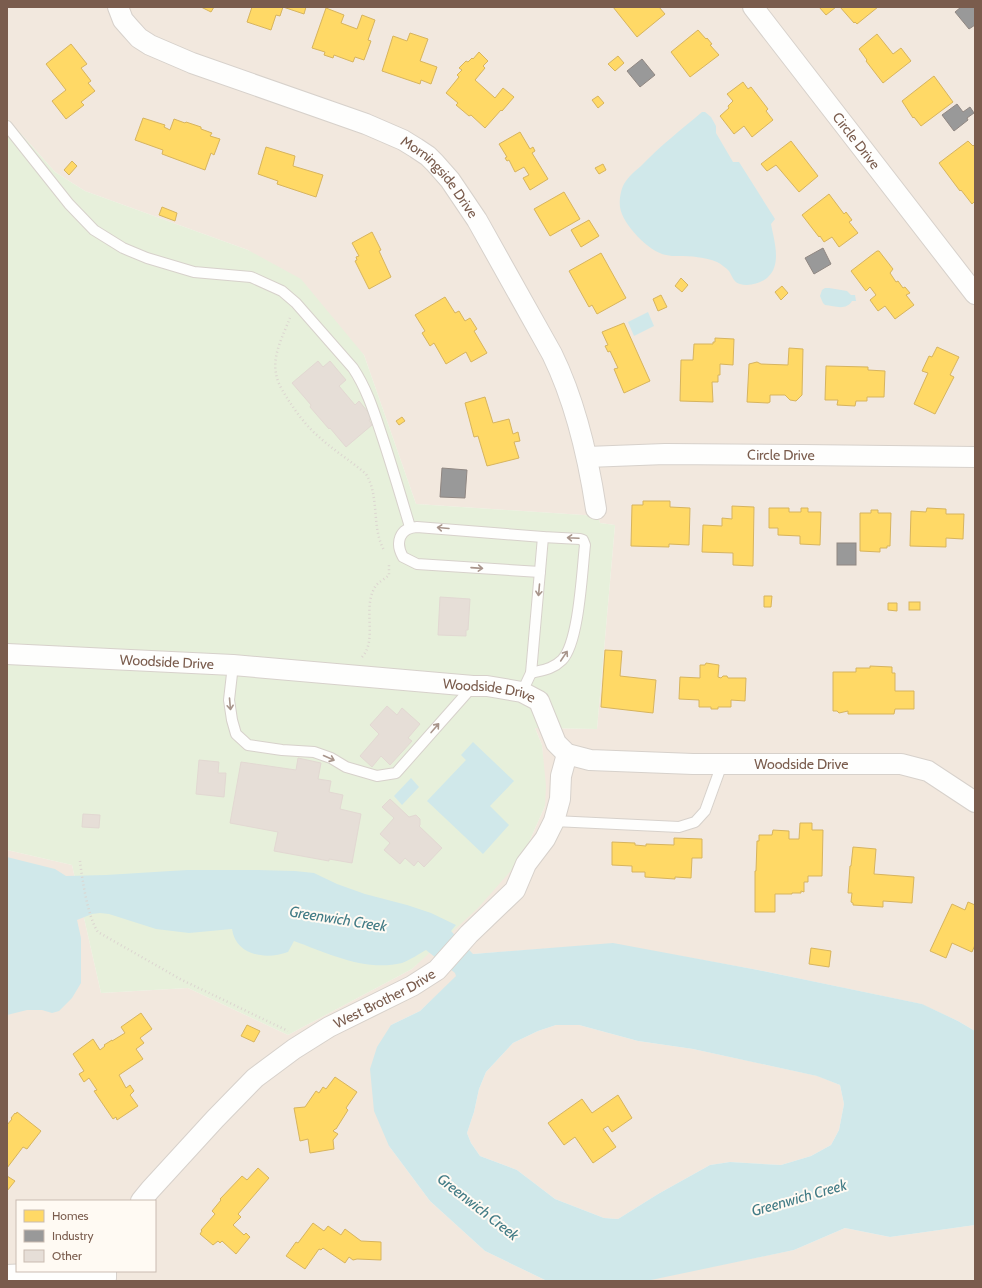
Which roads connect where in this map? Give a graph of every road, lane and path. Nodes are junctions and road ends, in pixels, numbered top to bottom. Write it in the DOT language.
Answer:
graph roads {
  1 [pos="118,7"];
  2 [pos="753,7"];
  3 [pos="7,126"];
  4 [pos="975,294"];
  5 [pos="296,303"];
  6 [pos="587,457"];
  7 [pos="975,457"];
  8 [pos="596,509"];
  9 [pos="410,527"];
  10 [pos="543,537"];
  11 [pos="385,552"];
  12 [pos="389,562"];
  13 [pos="540,572"];
  14 [pos="7,654"];
  15 [pos="360,659"];
  16 [pos="233,665"];
  17 [pos="531,673"];
  18 [pos="472,686"];
  19 [pos="522,692"];
  20 [pos="567,754"];
  21 [pos="722,764"];
  22 [pos="975,802"];
  23 [pos="554,821"];
  24 [pos="80,861"];
  25 [pos="308,1040"];
  26 [pos="142,1200"];
  27 [pos="7,1275"];
  28 [pos="109,1278"];
  1 -- 6 [label="street, Morningside Drive"];
  2 -- 4 [label="street, Circle Drive"];
  3 -- 5 [label="lane"];
  5 -- 9 [label="lane"];
  5 -- 11 [label="path"];
  6 -- 7 [label="street, Circle Drive"];
  6 -- 8 [label="street, Morningside Drive"];
  10 -- 9 [label="lane, one-way"];
  9 -- 13 [label="lane, one-way"];
  10 -- 13 [label="lane"];
  17 -- 10 [label="lane, one-way"];
  12 -- 15 [label="path"];
  13 -- 17 [label="lane, one-way"];
  14 -- 16 [label="street, Woodside Drive"];
  16 -- 18 [label="street, Woodside Drive"];
  16 -- 18 [label="lane, one-way"];
  17 -- 19 [label="lane"];
  18 -- 19 [label="street, Woodside Drive"];
  19 -- 20 [label="street, Woodside Drive"];
  20 -- 21 [label="street, Woodside Drive"];
  20 -- 23 [label="street, West Brother Drive"];
  21 -- 22 [label="street, Woodside Drive"];
  21 -- 23 [label="lane"];
  23 -- 25 [label="street, West Brother Drive"];
  24 -- 25 [label="path"];
  25 -- 26 [label="street, West Brother Drive"];
  27 -- 28 [label="street"];
}
